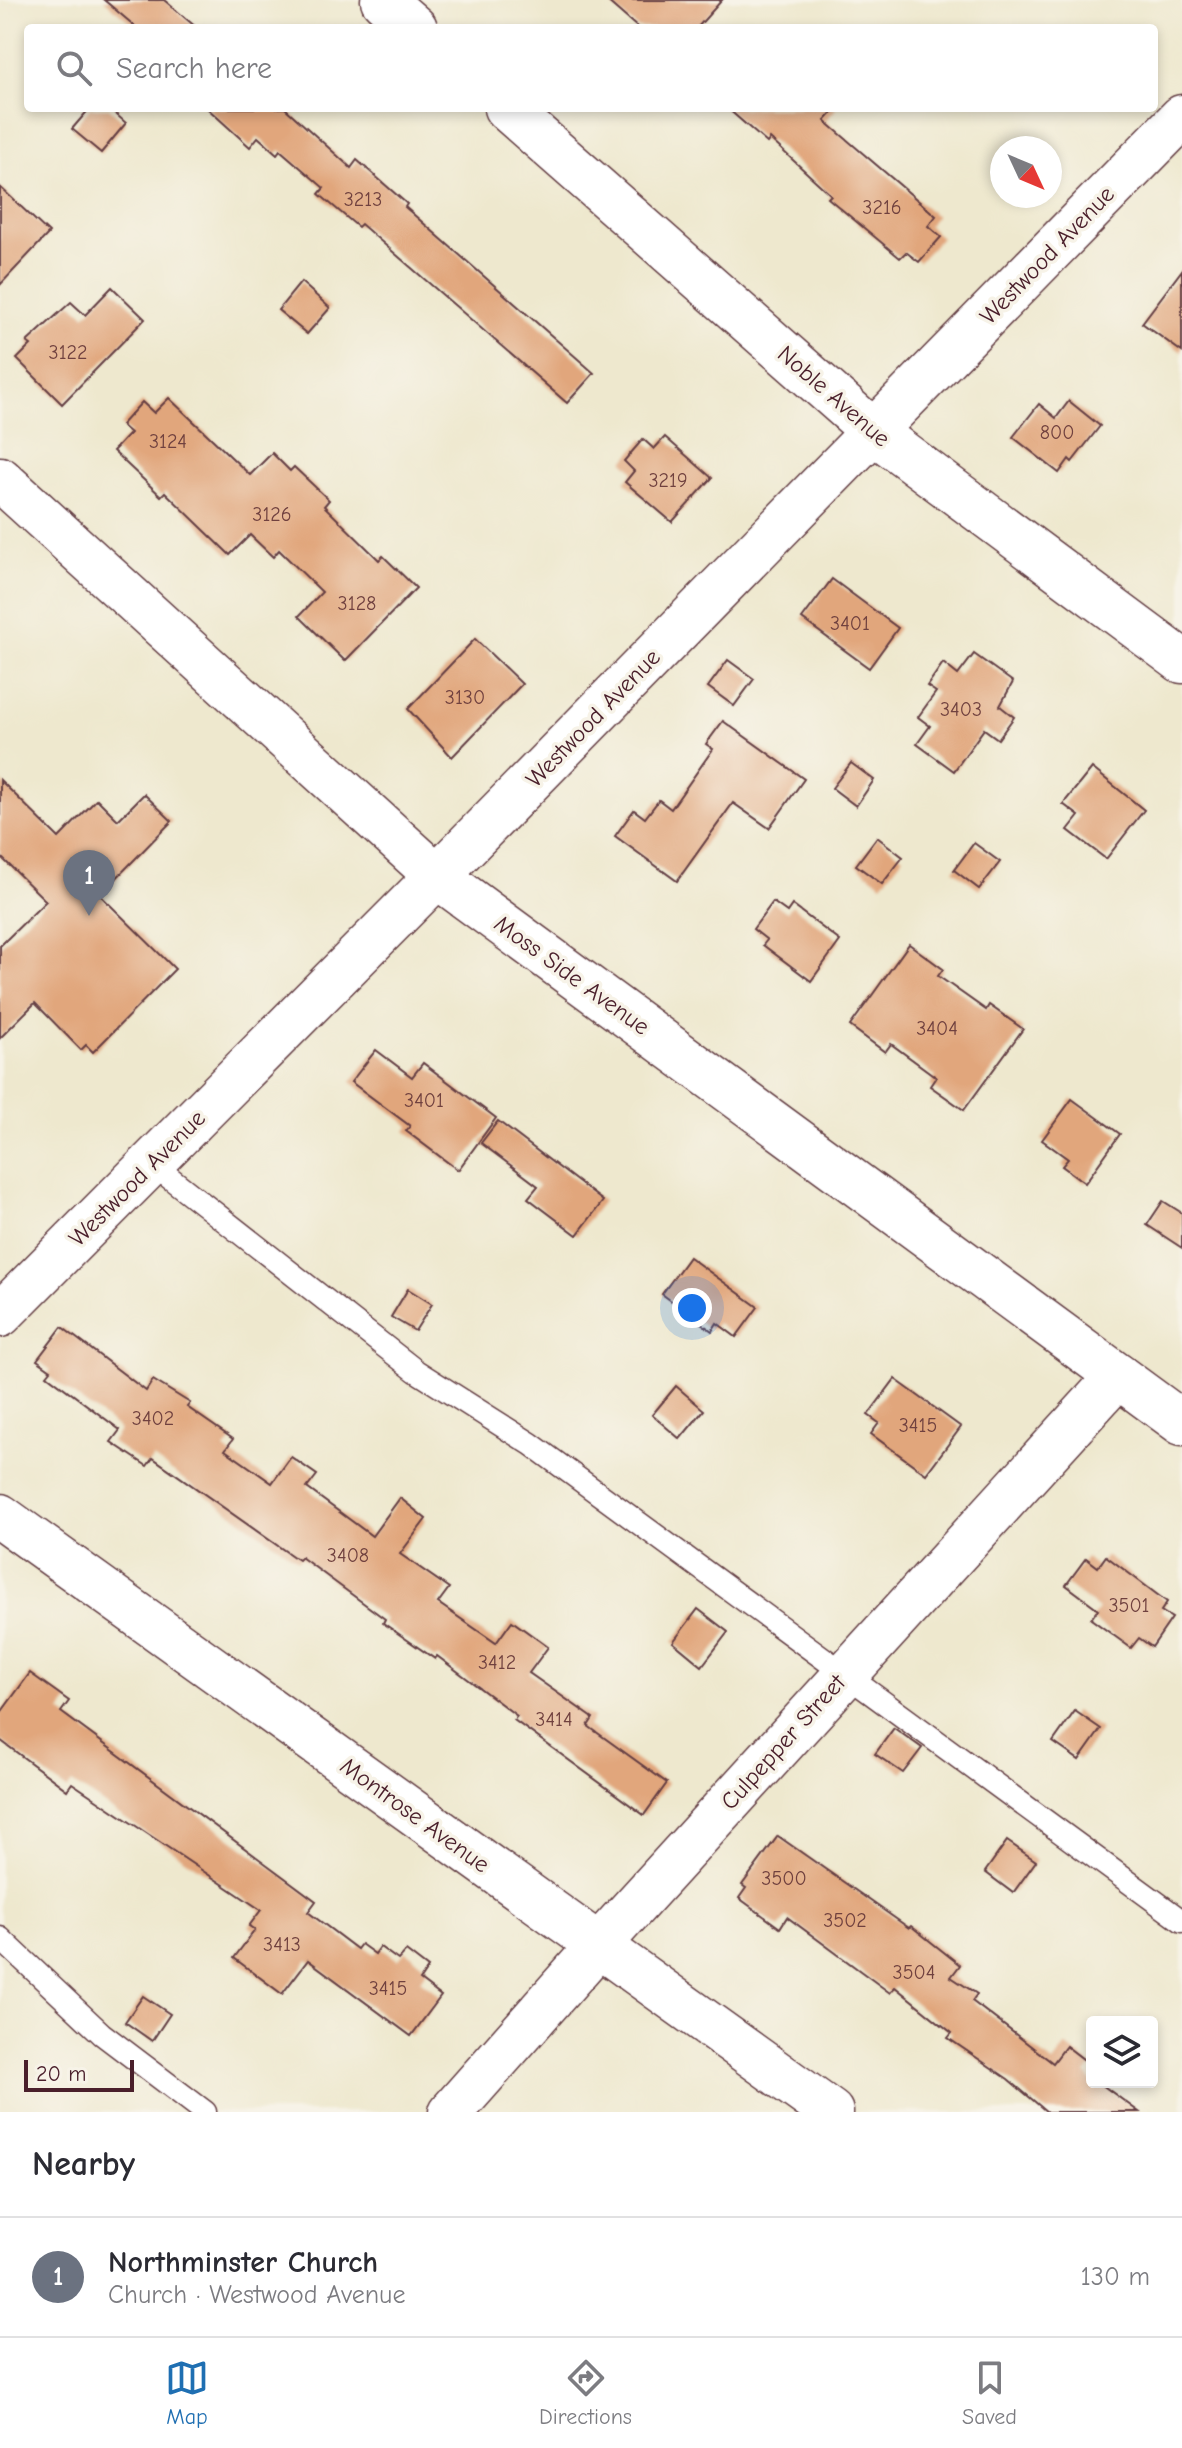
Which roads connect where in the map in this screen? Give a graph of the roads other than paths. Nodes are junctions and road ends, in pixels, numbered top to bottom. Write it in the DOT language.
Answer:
graph roads {
  1 [pos="383,0"];
  2 [pos="410,24"];
  3 [pos="511,112"];
  4 [pos="1182,117"];
  5 [pos="874,432"];
  6 [pos="0,479"];
  7 [pos="1182,661"];
  8 [pos="437,876"];
  9 [pos="151,1163"];
  10 [pos="0,1315"];
  11 [pos="1118,1376"];
  12 [pos="1182,1423"];
  13 [pos="0,1516"];
  14 [pos="846,1674"];
  15 [pos="1182,1921"];
  16 [pos="0,1938"];
  17 [pos="598,1946"];
  18 [pos="205,2112"];
  19 [pos="451,2112"];
  20 [pos="831,2112"];
  1 -- 2 [label="street"];
  3 -- 5 [label="street, Noble Avenue"];
  4 -- 5 [label="street, Westwood Avenue"];
  5 -- 7 [label="street, Noble Avenue"];
  5 -- 8 [label="street, Westwood Avenue"];
  6 -- 8 [label="street, Moss Side Avenue"];
  8 -- 9 [label="street, Westwood Avenue"];
  8 -- 11 [label="street, Moss Side Avenue"];
  9 -- 10 [label="street, Westwood Avenue"];
  9 -- 14 [label="lane"];
  11 -- 12 [label="street, Moss Side Avenue"];
  11 -- 14 [label="street, Culpepper Street"];
  13 -- 17 [label="street, Montrose Avenue"];
  14 -- 15 [label="lane"];
  14 -- 17 [label="street, Culpepper Street"];
  16 -- 18 [label="lane"];
  17 -- 19 [label="street, Culpepper Street"];
  17 -- 20 [label="street, Montrose Avenue"];
}
